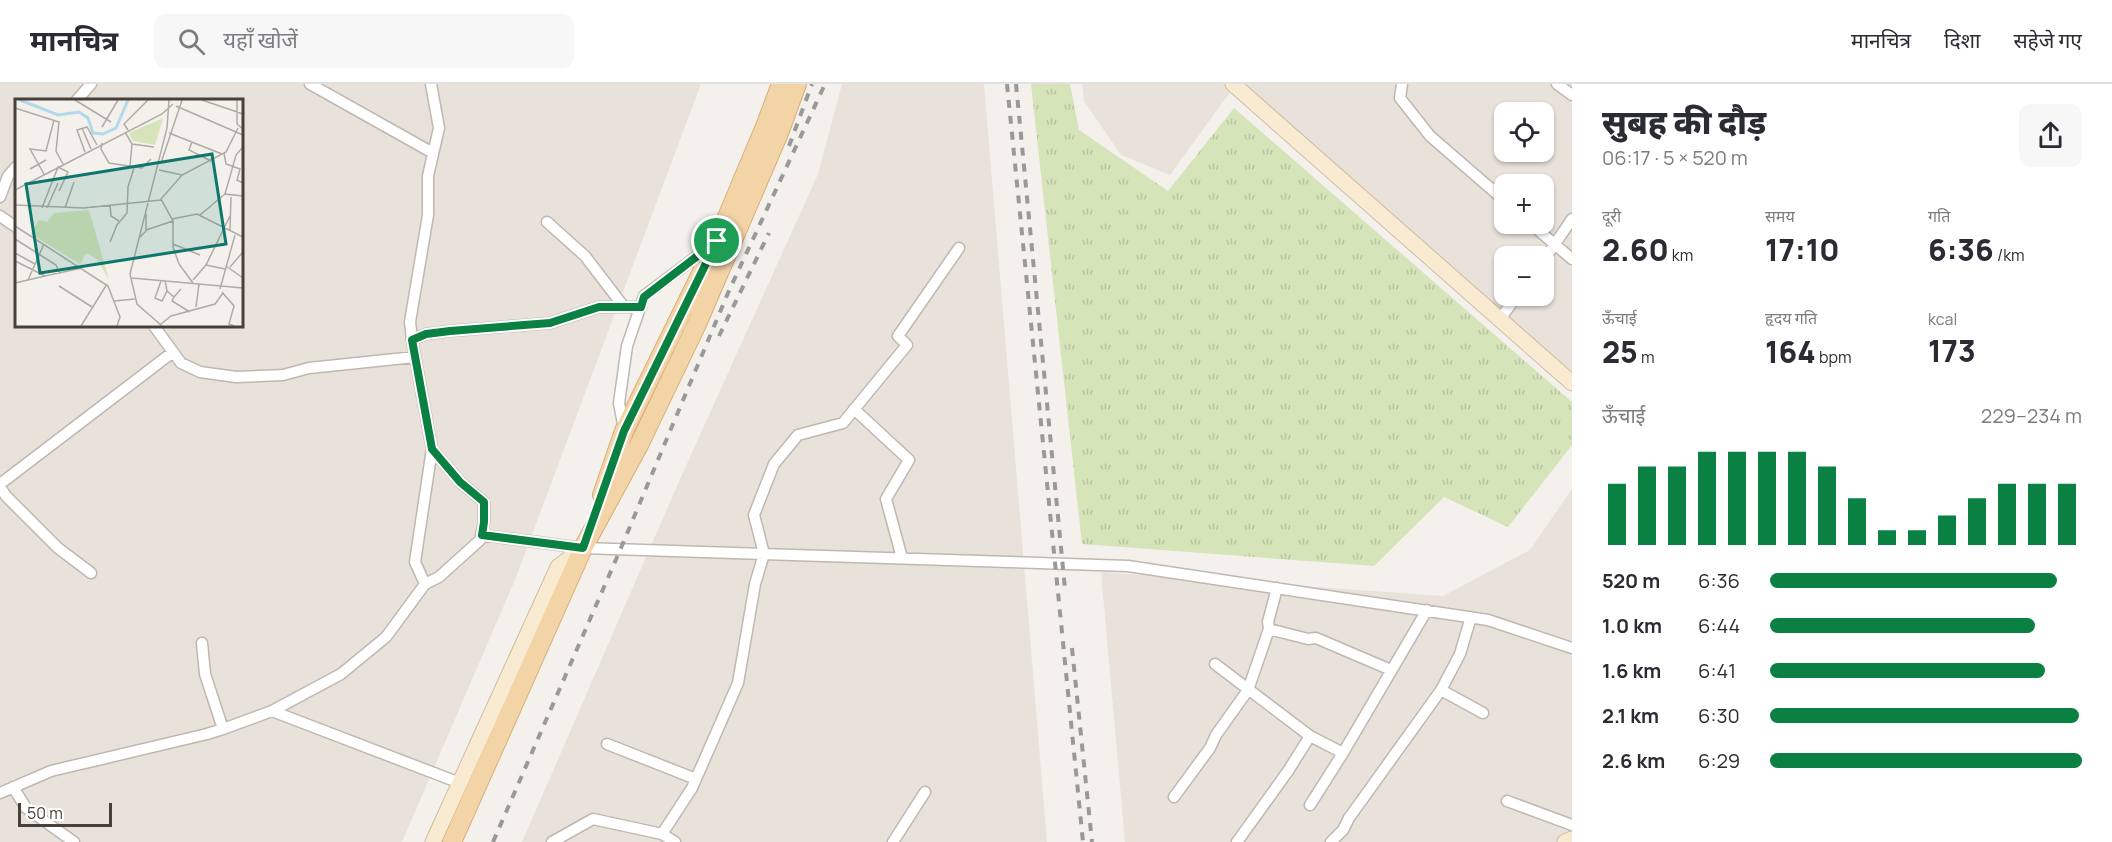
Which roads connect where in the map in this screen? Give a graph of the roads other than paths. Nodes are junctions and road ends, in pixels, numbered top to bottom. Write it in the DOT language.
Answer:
graph roads {
  1 [pos="91,84"];
  2 [pos="310,84"];
  3 [pos="431,84"];
  4 [pos="781,84"];
  5 [pos="797,84"];
  6 [pos="1233,84"];
  7 [pos="1402,84"];
  8 [pos="1557,84"];
  9 [pos="1572,95"];
  10 [pos="78,99"];
  11 [pos="433,153"];
  12 [pos="15,168"];
  13 [pos="1494,192"];
  14 [pos="0,197"];
  15 [pos="0,216"];
  16 [pos="1572,219"];
  17 [pos="547,222"];
  18 [pos="15,226"];
  19 [pos="1543,234"];
  20 [pos="717,241"];
  21 [pos="1555,244"];
  22 [pos="959,248"];
  23 [pos="1572,260"];
  24 [pos="1510,306"];
  25 [pos="624,307"];
  26 [pos="641,307"];
  27 [pos="1500,319"];
  28 [pos="155,327"];
  29 [pos="412,340"];
  30 [pos="174,352"];
  31 [pos="415,357"];
  32 [pos="1572,383"];
  33 [pos="854,409"];
  34 [pos="624,431"];
  35 [pos="432,449"];
  36 [pos="0,486"];
  37 [pos="482,535"];
  38 [pos="583,548"];
  39 [pos="764,554"];
  40 [pos="902,558"];
  41 [pos="91,573"];
  42 [pos="425,584"];
  43 [pos="1278,588"];
  44 [pos="1427,610"];
  45 [pos="1470,617"];
  46 [pos="1269,629"];
  47 [pos="202,643"];
  48 [pos="1572,648"];
  49 [pos="1215,664"];
  50 [pos="1391,670"];
  51 [pos="1248,690"];
  52 [pos="1441,690"];
  53 [pos="272,711"];
  54 [pos="1483,713"];
  55 [pos="223,729"];
  56 [pos="1310,736"];
  57 [pos="607,744"];
  58 [pos="1343,753"];
  59 [pos="696,779"];
  60 [pos="460,783"];
  61 [pos="13,787"];
  62 [pos="925,792"];
  63 [pos="0,793"];
  64 [pos="1174,797"];
  65 [pos="1507,801"];
  66 [pos="1310,805"];
  67 [pos="1572,825"];
  68 [pos="662,834"];
  69 [pos="1572,839"];
  70 [pos="74,842"];
  71 [pos="433,842"];
  72 [pos="452,842"];
  73 [pos="552,842"];
  74 [pos="675,842"];
  75 [pos="893,842"];
  76 [pos="1237,842"];
  77 [pos="1331,842"];
  78 [pos="1565,842"];
  1 -- 10 [label="street"];
  2 -- 11 [label="street"];
  3 -- 11 [label="street"];
  4 -- 20 [label="main road"];
  5 -- 38 [label="main road"];
  6 -- 27 [label="street"];
  7 -- 13 [label="street"];
  8 -- 9 [label="street"];
  11 -- 29 [label="street"];
  12 -- 14 [label="street"];
  15 -- 18 [label="street"];
  16 -- 21 [label="street"];
  17 -- 25 [label="street"];
  19 -- 21 [label="street"];
  20 -- 26 [label="street"];
  20 -- 34 [label="main road"];
  21 -- 23 [label="street"];
  22 -- 33 [label="street"];
  24 -- 27 [label="street"];
  25 -- 26 [label="street"];
  25 -- 29 [label="street"];
  26 -- 34 [label="street"];
  27 -- 32 [label="street"];
  28 -- 30 [label="street"];
  29 -- 31 [label="street"];
  30 -- 31 [label="street"];
  30 -- 36 [label="street"];
  31 -- 35 [label="street"];
  33 -- 39 [label="street"];
  33 -- 40 [label="street"];
  34 -- 38 [label="main road"];
  35 -- 37 [label="street"];
  35 -- 42 [label="street"];
  36 -- 41 [label="street"];
  37 -- 38 [label="street"];
  37 -- 42 [label="street"];
  38 -- 39 [label="street"];
  38 -- 60 [label="street"];
  38 -- 72 [label="main road"];
  39 -- 40 [label="street"];
  39 -- 59 [label="street"];
  40 -- 43 [label="street"];
  42 -- 53 [label="street"];
  43 -- 44 [label="street"];
  43 -- 46 [label="street"];
  44 -- 45 [label="street"];
  44 -- 50 [label="street"];
  45 -- 48 [label="street"];
  45 -- 52 [label="street"];
  46 -- 50 [label="street"];
  46 -- 51 [label="street"];
  47 -- 55 [label="street"];
  49 -- 51 [label="street"];
  50 -- 58 [label="street"];
  51 -- 56 [label="street"];
  51 -- 64 [label="street"];
  52 -- 54 [label="street"];
  52 -- 77 [label="street"];
  53 -- 55 [label="street"];
  53 -- 60 [label="street"];
  55 -- 61 [label="street"];
  56 -- 58 [label="street"];
  56 -- 76 [label="street"];
  57 -- 59 [label="street"];
  58 -- 66 [label="street"];
  59 -- 68 [label="street"];
  60 -- 71 [label="street"];
  61 -- 63 [label="street"];
  61 -- 70 [label="street"];
  62 -- 75 [label="street"];
  65 -- 67 [label="street"];
  68 -- 73 [label="street"];
  68 -- 74 [label="street"];
  69 -- 78 [label="street"];
}
